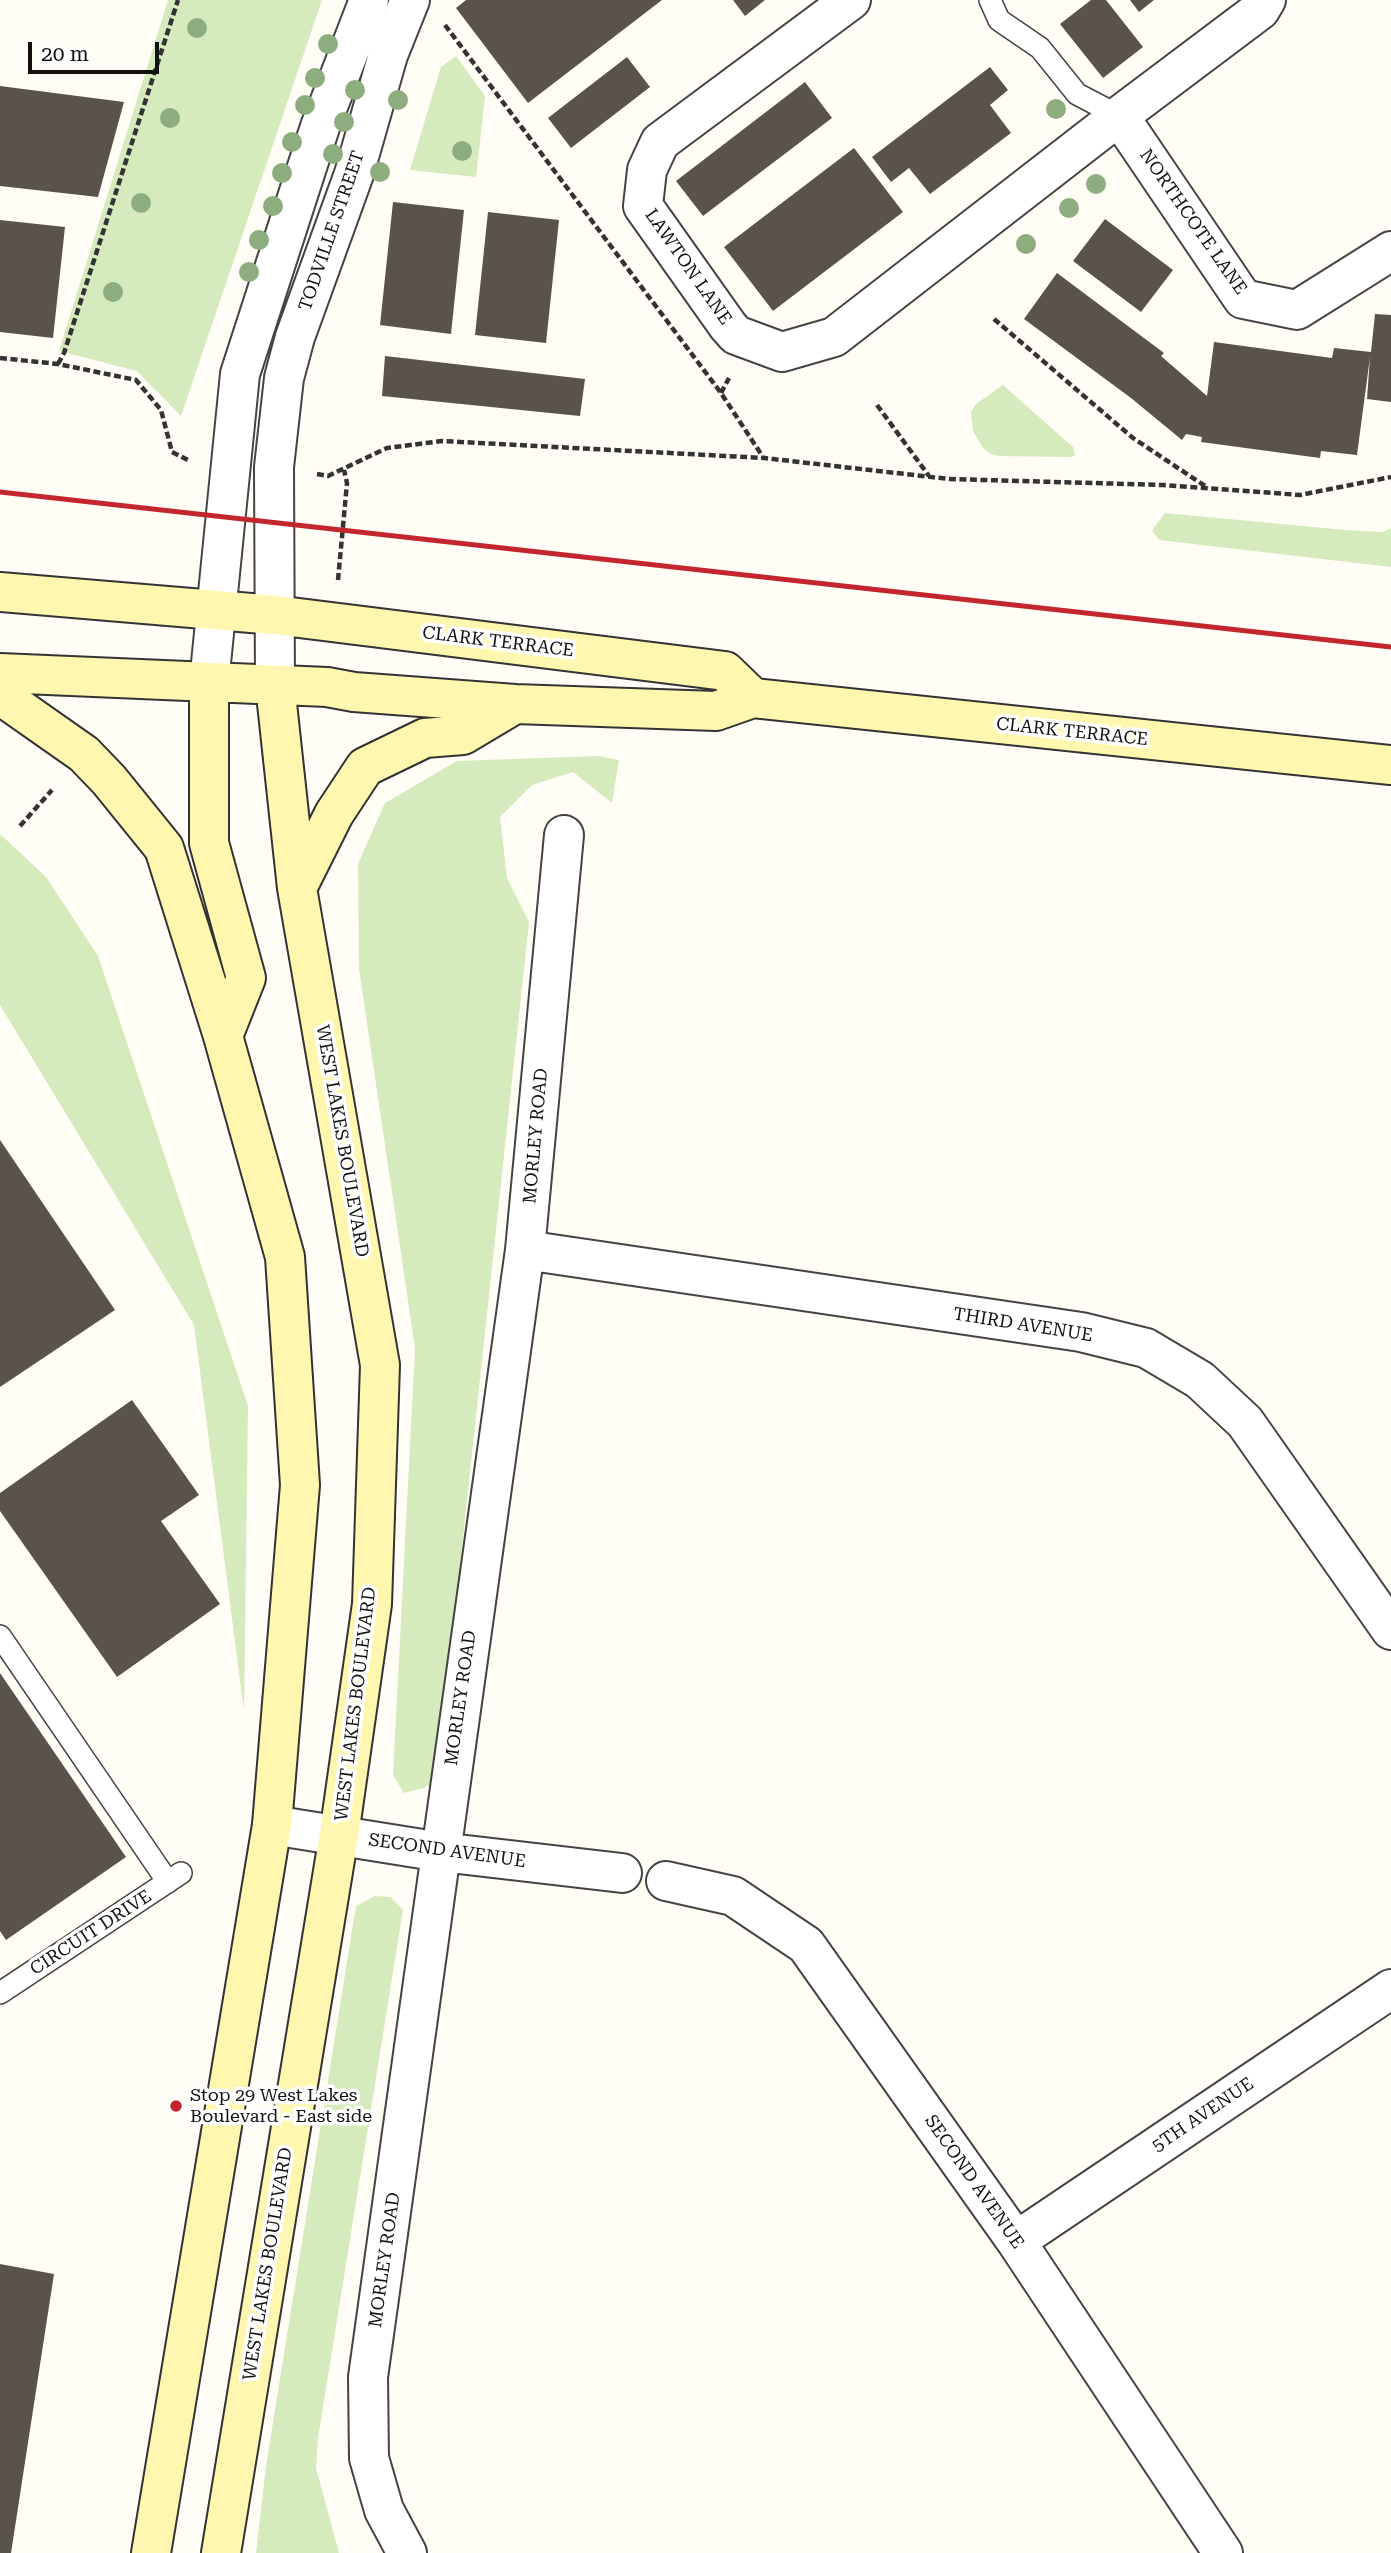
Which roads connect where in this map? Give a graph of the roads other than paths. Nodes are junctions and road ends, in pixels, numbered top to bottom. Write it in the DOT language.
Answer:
graph roads {
  1 [pos="369,0"];
  2 [pos="851,0"];
  3 [pos="990,0"];
  4 [pos="1266,0"];
  5 [pos="423,7"];
  6 [pos="1119,116"];
  7 [pos="1391,251"];
  8 [pos="292,470"];
  9 [pos="0,592"];
  10 [pos="215,610"];
  11 [pos="275,615"];
  12 [pos="0,673"];
  13 [pos="209,683"];
  14 [pos="275,685"];
  15 [pos="0,695"];
  16 [pos="753,698"];
  17 [pos="515,705"];
  18 [pos="1391,765"];
  19 [pos="564,835"];
  20 [pos="297,888"];
  21 [pos="223,1036"];
  22 [pos="525,1250"];
  23 [pos="1391,1630"];
  24 [pos="0,1636"];
  25 [pos="272,1825"];
  26 [pos="339,1835"];
  27 [pos="441,1852"];
  28 [pos="622,1873"];
  29 [pos="666,1881"];
  30 [pos="1391,1989"];
  31 [pos="0,1993"];
  32 [pos="1016,2241"];
  33 [pos="151,2553"];
  34 [pos="221,2553"];
  35 [pos="407,2553"];
  36 [pos="1223,2553"];
  1 -- 10 [label="street"];
  2 -- 6 [label="street, LAWTON LANE"];
  3 -- 6 [label="lane"];
  4 -- 6 [label="street, LAWTON LANE"];
  5 -- 8 [label="street, TODVILLE STREET"];
  6 -- 7 [label="street, NORTHCOTE LANE"];
  8 -- 11 [label="street, WEST LAKES BOULEVARD"];
  9 -- 10 [label="main road"];
  10 -- 11 [label="main road"];
  10 -- 13 [label="street"];
  11 -- 14 [label="street, WEST LAKES BOULEVARD"];
  11 -- 16 [label="main road, CLARK TERRACE"];
  12 -- 13 [label="main road"];
  13 -- 14 [label="main road"];
  13 -- 21 [label="main road"];
  14 -- 17 [label="main road, CLARK TERRACE"];
  14 -- 20 [label="main road, WEST LAKES BOULEVARD"];
  15 -- 21 [label="main road"];
  16 -- 17 [label="main road, CLARK TERRACE"];
  16 -- 18 [label="main road, CLARK TERRACE"];
  17 -- 20 [label="main road"];
  19 -- 22 [label="street, MORLEY ROAD"];
  20 -- 26 [label="main road, WEST LAKES BOULEVARD"];
  21 -- 25 [label="main road"];
  22 -- 23 [label="street, THIRD AVENUE"];
  22 -- 27 [label="street, MORLEY ROAD"];
  24 -- 31 [label="lane, CIRCUIT DRIVE"];
  25 -- 26 [label="street, SECOND AVENUE"];
  25 -- 33 [label="main road"];
  26 -- 27 [label="street, SECOND AVENUE"];
  26 -- 34 [label="main road, WEST LAKES BOULEVARD"];
  27 -- 28 [label="street, SECOND AVENUE"];
  27 -- 35 [label="street, MORLEY ROAD"];
  29 -- 32 [label="street, SECOND AVENUE"];
  30 -- 32 [label="street, 5TH AVENUE"];
  32 -- 36 [label="street, SECOND AVENUE"];
}
